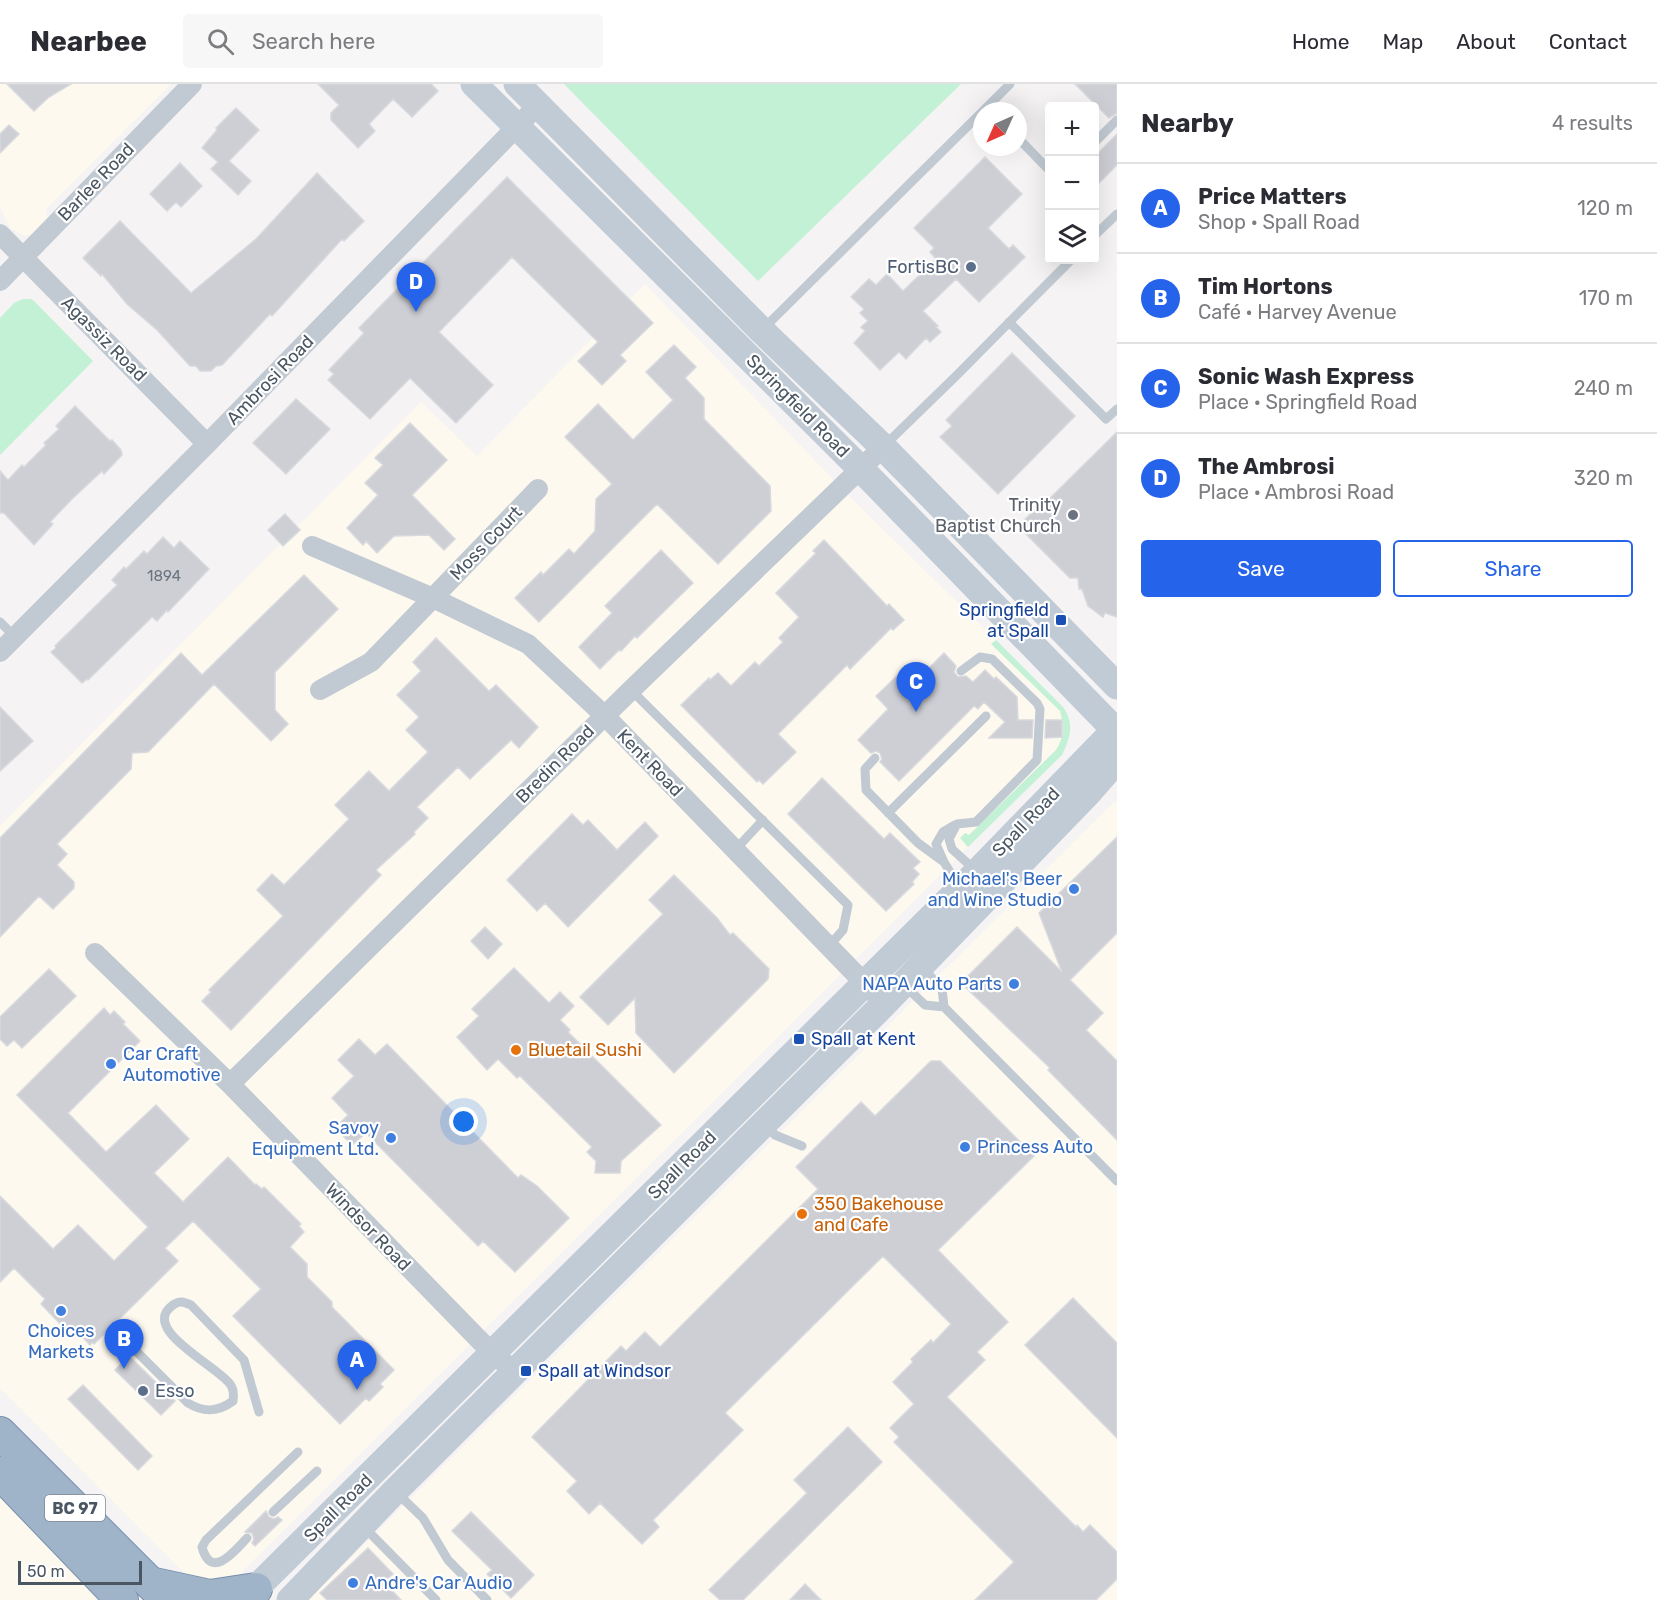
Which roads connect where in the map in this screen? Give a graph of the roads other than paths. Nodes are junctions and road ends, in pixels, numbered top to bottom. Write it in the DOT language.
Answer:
graph roads {
  1 [pos="192,84"];
  2 [pos="474,84"];
  3 [pos="517,84"];
  4 [pos="1010,84"];
  5 [pos="993,102"];
  6 [pos="538,105"];
  7 [pos="1117,120"];
  8 [pos="973,123"];
  9 [pos="517,127"];
  10 [pos="1099,139"];
  11 [pos="1027,147"];
  12 [pos="1045,166"];
  13 [pos="1116,218"];
  14 [pos="1099,233"];
  15 [pos="0,234"];
  16 [pos="24,257"];
  17 [pos="1067,264"];
  18 [pos="0,281"];
  19 [pos="1010,322"];
  20 [pos="761,330"];
  21 [pos="1117,409"];
  22 [pos="207,444"];
  23 [pos="883,447"];
  24 [pos="860,468"];
  25 [pos="538,489"];
  26 [pos="312,546"];
  27 [pos="433,598"];
  28 [pos="0,622"];
  29 [pos="15,637"];
  30 [pos="0,652"];
  31 [pos="961,671"];
  32 [pos="1117,686"];
  33 [pos="320,690"];
  34 [pos="630,690"];
  35 [pos="605,716"];
  36 [pos="986,716"];
  37 [pos="1116,730"];
  38 [pos="875,758"];
  39 [pos="1117,760"];
  40 [pos="1117,779"];
  41 [pos="1090,791"];
  42 [pos="888,813"];
  43 [pos="763,820"];
  44 [pos="957,824"];
  45 [pos="735,850"];
  46 [pos="944,862"];
  47 [pos="969,880"];
  48 [pos="829,946"];
  49 [pos="95,953"];
  50 [pos="912,975"];
  51 [pos="864,983"];
  52 [pos="884,1004"];
  53 [pos="944,1007"];
  54 [pos="230,1084"];
  55 [pos="764,1124"];
  56 [pos="802,1146"];
  57 [pos="1117,1181"];
  58 [pos="122,1337"];
  59 [pos="492,1354"];
  60 [pos="515,1371"];
  61 [pos="259,1412"];
  62 [pos="0,1433"];
  63 [pos="298,1452"];
  64 [pos="316,1471"];
  65 [pos="0,1473"];
  66 [pos="395,1491"];
  67 [pos="273,1512"];
  68 [pos="361,1525"];
  69 [pos="248,1538"];
  70 [pos="158,1592"];
  71 [pos="250,1594"];
  72 [pos="120,1599"];
  73 [pos="290,1600"];
  74 [pos="436,1600"];
  75 [pos="487,1600"];
  1 -- 16 [label="street, Barlee Road"];
  2 -- 9 [label="main road, Springfield Road"];
  3 -- 6 [label="main road, Springfield Road"];
  4 -- 5 [label="lane"];
  6 -- 9 [label="street, Ambrosi Road"];
  6 -- 20 [label="main road, Springfield Road"];
  7 -- 10 [label="lane"];
  8 -- 20 [label="lane"];
  9 -- 22 [label="street, Ambrosi Road"];
  9 -- 24 [label="main road, Springfield Road"];
  11 -- 12 [label="lane"];
  13 -- 14 [label="lane"];
  15 -- 16 [label="street, Agassiz Road"];
  16 -- 18 [label="street, Barlee Road"];
  16 -- 22 [label="street, Agassiz Road"];
  17 -- 19 [label="lane"];
  19 -- 21 [label="lane"];
  19 -- 23 [label="lane"];
  20 -- 23 [label="main road, Springfield Road"];
  22 -- 29 [label="street, Ambrosi Road"];
  23 -- 24 [label="street, Bredin Road"];
  23 -- 32 [label="main road, Springfield Road"];
  24 -- 34 [label="street, Bredin Road"];
  24 -- 37 [label="main road, Springfield Road"];
  25 -- 27 [label="street, Moss Court"];
  26 -- 27 [label="street, Kent Road"];
  27 -- 33 [label="street, Moss Court"];
  27 -- 35 [label="street, Kent Road"];
  28 -- 29 [label="lane"];
  29 -- 30 [label="street, Ambrosi Road"];
  31 -- 44 [label="lane"];
  34 -- 35 [label="street, Bredin Road"];
  34 -- 43 [label="lane"];
  35 -- 45 [label="street, Kent Road"];
  35 -- 54 [label="street, Bredin Road"];
  36 -- 42 [label="lane"];
  37 -- 47 [label="main road, Spall Road"];
  38 -- 42 [label="lane"];
  39 -- 41 [label="main road, Spall Road"];
  40 -- 41 [label="main road"];
  41 -- 50 [label="main road, Spall Road"];
  42 -- 46 [label="lane"];
  43 -- 45 [label="lane"];
  43 -- 48 [label="lane"];
  44 -- 46 [label="lane"];
  44 -- 47 [label="lane"];
  45 -- 48 [label="street, Kent Road"];
  46 -- 47 [label="lane"];
  47 -- 51 [label="main road, Spall Road"];
  48 -- 51 [label="street, Kent Road"];
  49 -- 54 [label="street, Windsor Road"];
  50 -- 52 [label="main road, Spall Road"];
  50 -- 53 [label="lane"];
  50 -- 53 [label="lane"];
  51 -- 52 [label="street, Kent Road"];
  51 -- 59 [label="main road, Spall Road"];
  52 -- 55 [label="main road, Spall Road"];
  53 -- 57 [label="lane"];
  54 -- 59 [label="street, Windsor Road"];
  55 -- 56 [label="lane"];
  55 -- 60 [label="main road, Spall Road"];
  58 -- 61 [label="lane"];
  59 -- 60 [label="street, Windsor Road"];
  59 -- 71 [label="main road, Spall Road"];
  60 -- 66 [label="main road, Spall Road"];
  62 -- 70 [label="highway, BC 97"];
  63 -- 69 [label="lane"];
  64 -- 67 [label="lane"];
  65 -- 72 [label="highway, BC 97"];
  66 -- 68 [label="main road, Spall Road"];
  66 -- 75 [label="lane"];
  68 -- 73 [label="main road, Spall Road"];
  68 -- 74 [label="lane"];
  70 -- 71 [label="highway"];
}
